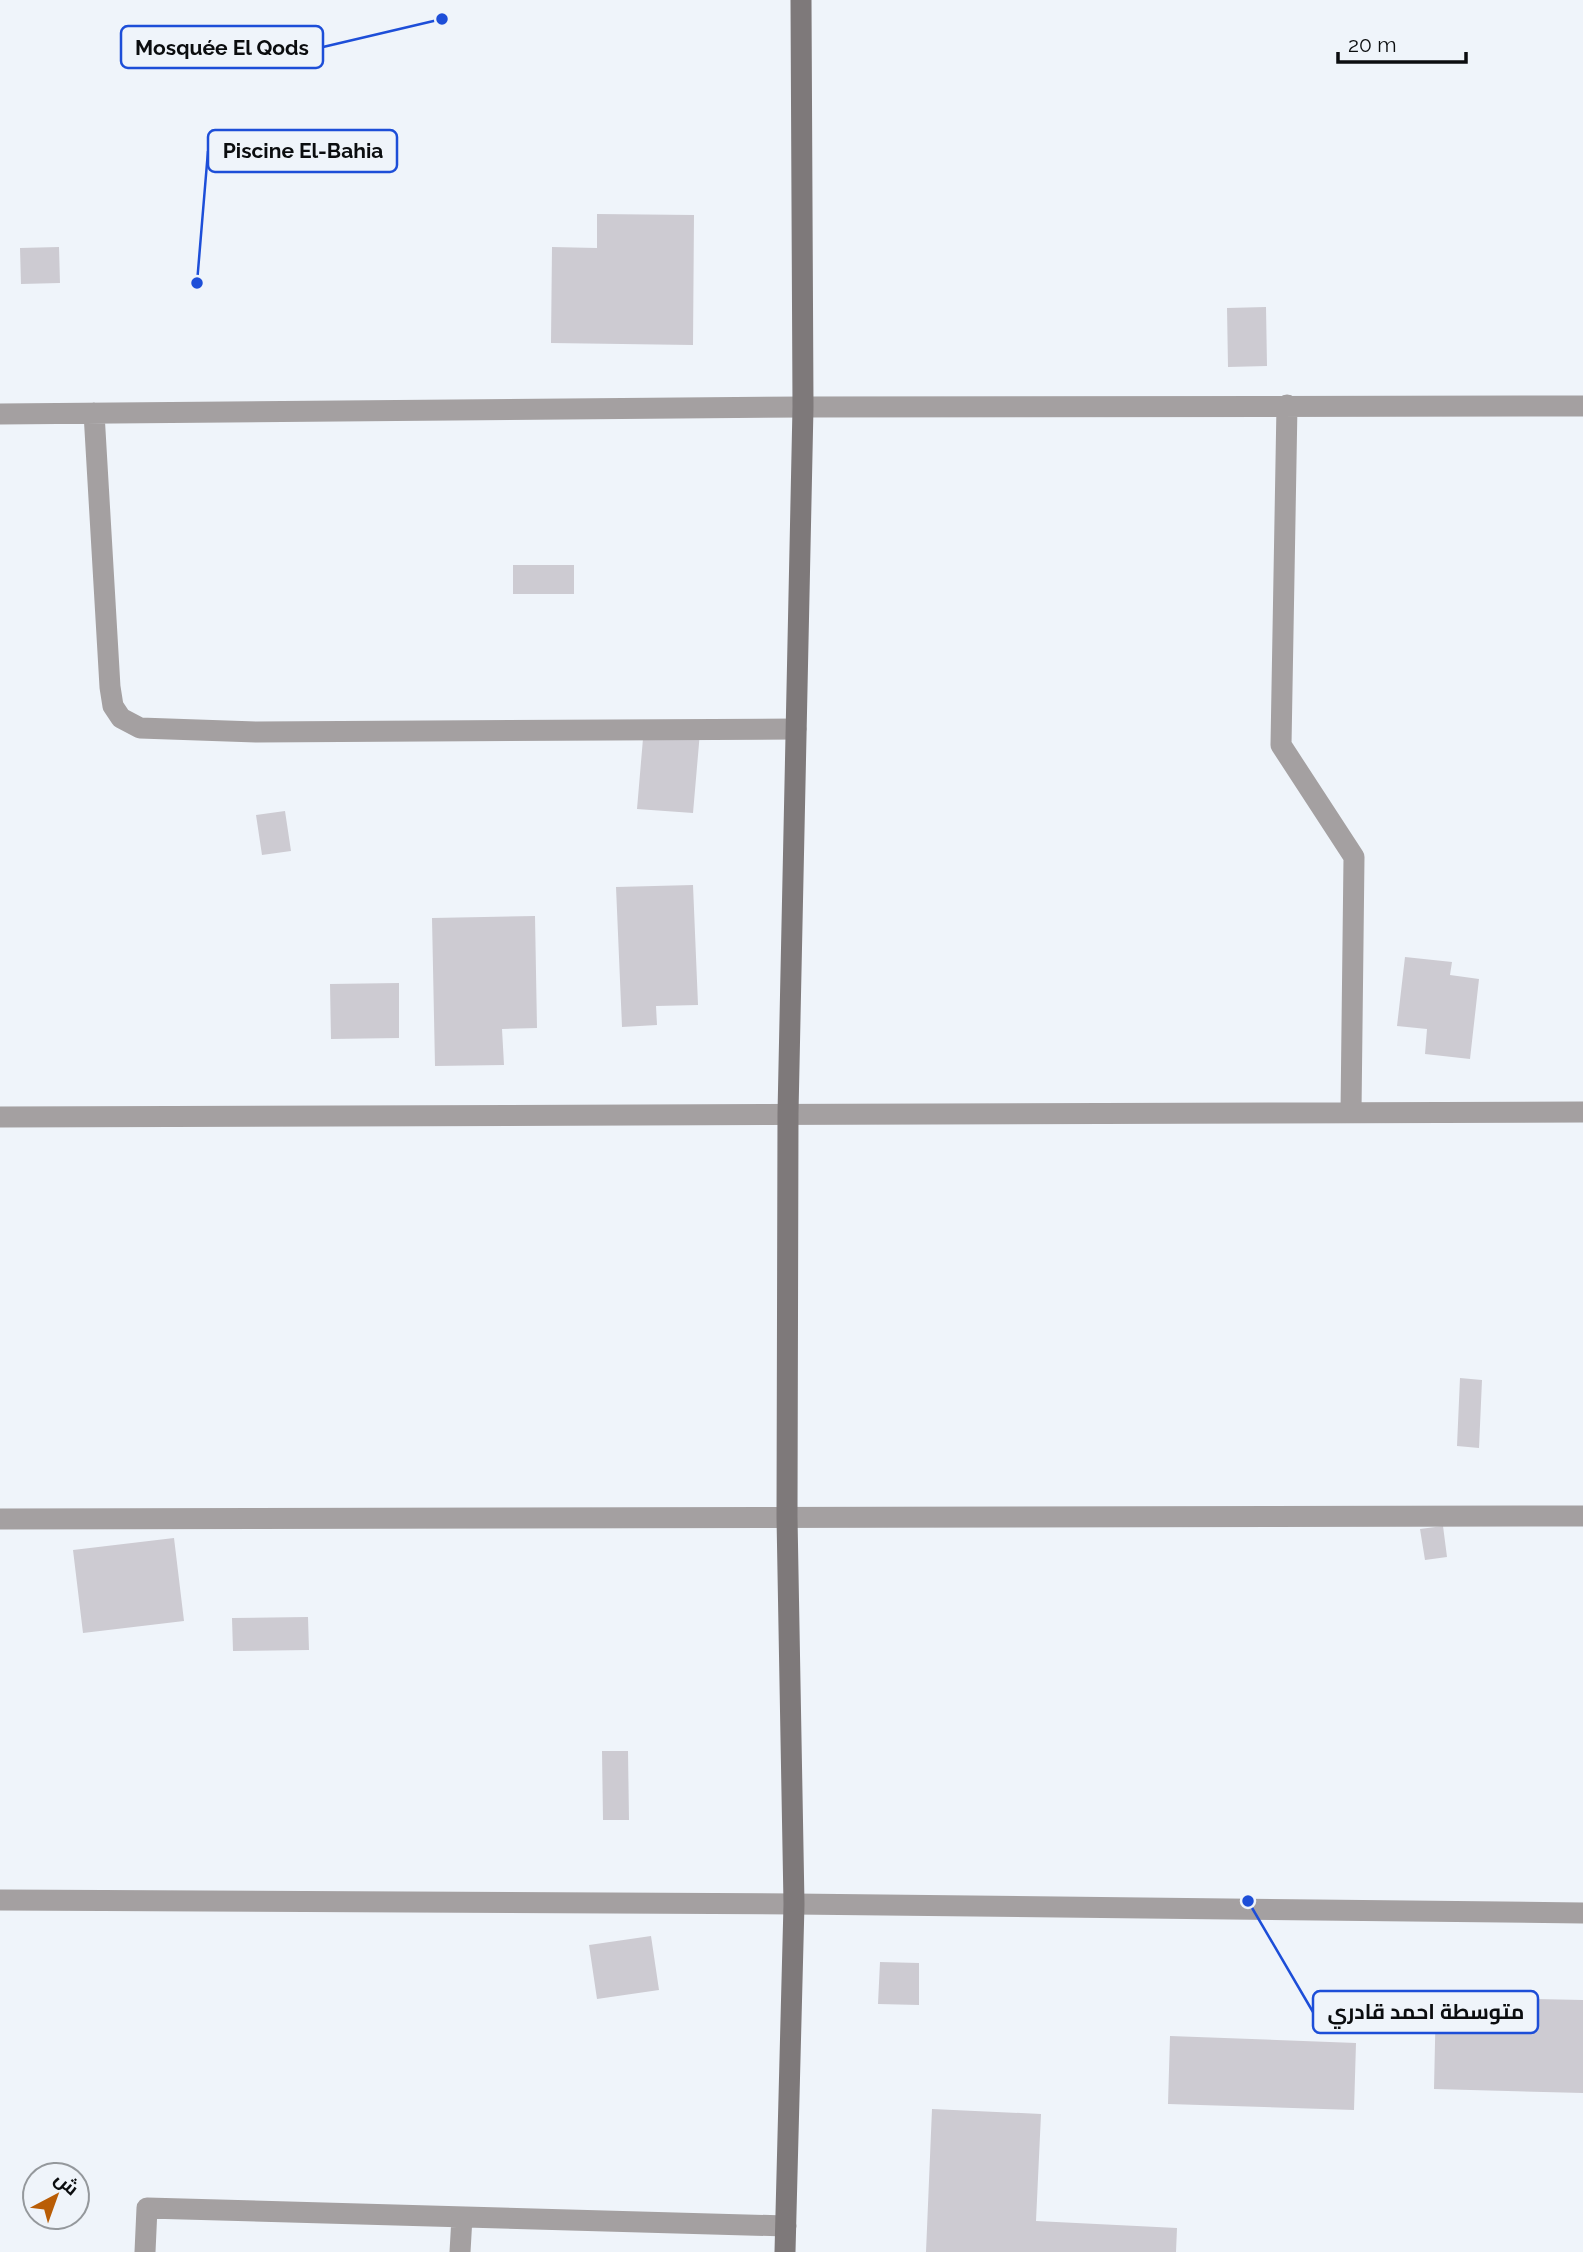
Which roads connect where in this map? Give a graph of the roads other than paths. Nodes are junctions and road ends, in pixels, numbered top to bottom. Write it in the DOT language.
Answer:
graph roads {
  1 [pos="800,0"];
  2 [pos="1287,405"];
  3 [pos="1583,406"];
  4 [pos="803,407"];
  5 [pos="94,413"];
  6 [pos="0,414"];
  7 [pos="796,729"];
  8 [pos="1351,1112"];
  9 [pos="1583,1112"];
  10 [pos="788,1113"];
  11 [pos="0,1117"];
  12 [pos="1583,1516"];
  13 [pos="787,1517"];
  14 [pos="0,1519"];
  15 [pos="0,1900"];
  16 [pos="794,1904"];
  17 [pos="1583,1913"];
  18 [pos="462,2217"];
  19 [pos="786,2226"];
  20 [pos="145,2252"];
  21 [pos="460,2252"];
  22 [pos="785,2252"];
  1 -- 4 [label="street"];
  2 -- 3 [label="street"];
  2 -- 4 [label="street"];
  2 -- 8 [label="street"];
  4 -- 5 [label="street"];
  4 -- 7 [label="street"];
  5 -- 6 [label="street"];
  5 -- 7 [label="street"];
  7 -- 10 [label="street"];
  8 -- 9 [label="street"];
  8 -- 10 [label="street"];
  10 -- 11 [label="street"];
  10 -- 13 [label="street"];
  12 -- 13 [label="street"];
  13 -- 14 [label="street"];
  13 -- 16 [label="street"];
  15 -- 16 [label="street"];
  16 -- 17 [label="street"];
  16 -- 19 [label="street"];
  18 -- 19 [label="street"];
  18 -- 20 [label="street"];
  18 -- 21 [label="street"];
  19 -- 22 [label="street"];
}
